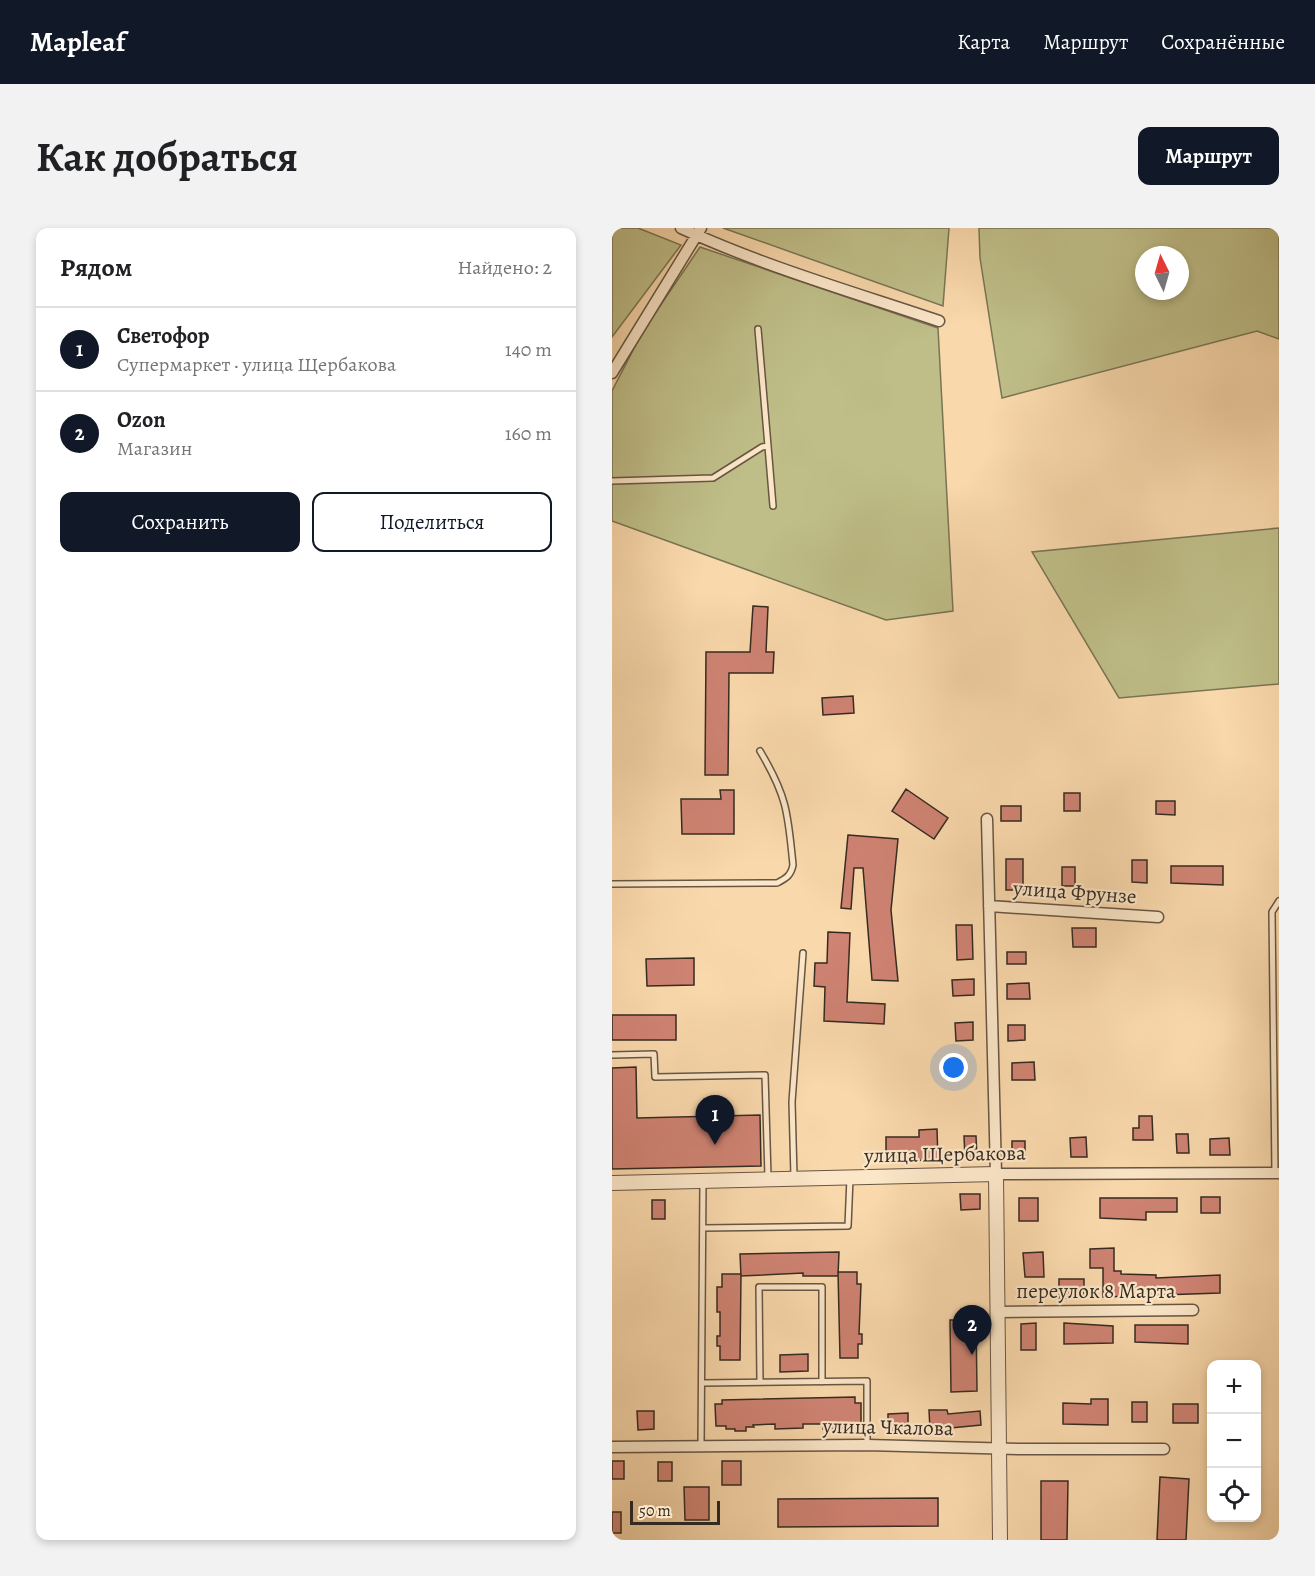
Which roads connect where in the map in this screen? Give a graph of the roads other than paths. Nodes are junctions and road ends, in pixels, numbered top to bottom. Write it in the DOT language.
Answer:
graph roads {
  1 [pos="681,228"];
  2 [pos="699,233"];
  3 [pos="939,321"];
  4 [pos="758,329"];
  5 [pos="612,373"];
  6 [pos="768,447"];
  7 [pos="612,481"];
  8 [pos="773,507"];
  9 [pos="760,751"];
  10 [pos="987,819"];
  11 [pos="612,884"];
  12 [pos="1279,901"];
  13 [pos="989,906"];
  14 [pos="1158,917"];
  15 [pos="803,953"];
  16 [pos="612,1055"];
  17 [pos="1277,1173"];
  18 [pos="996,1174"];
  19 [pos="850,1177"];
  20 [pos="794,1178"];
  21 [pos="768,1179"];
  22 [pos="703,1181"];
  23 [pos="612,1183"];
  24 [pos="703,1228"];
  25 [pos="1193,1310"];
  26 [pos="998,1312"];
  27 [pos="760,1382"];
  28 [pos="822,1382"];
  29 [pos="702,1383"];
  30 [pos="867,1445"];
  31 [pos="612,1447"];
  32 [pos="701,1447"];
  33 [pos="1000,1449"];
  34 [pos="1164,1449"];
  35 [pos="1000,1540"];
  1 -- 2 [label="street"];
  2 -- 3 [label="street"];
  2 -- 5 [label="street"];
  4 -- 6 [label="lane"];
  6 -- 7 [label="lane"];
  6 -- 8 [label="lane"];
  9 -- 11 [label="lane"];
  10 -- 13 [label="street"];
  12 -- 17 [label="lane"];
  13 -- 14 [label="street, улица Фрунзе"];
  13 -- 18 [label="street"];
  15 -- 20 [label="lane"];
  16 -- 21 [label="lane"];
  17 -- 18 [label="street, улица Щербакова"];
  18 -- 19 [label="street, улица Щербакова"];
  18 -- 26 [label="street"];
  19 -- 20 [label="street, улица Щербакова"];
  19 -- 24 [label="lane"];
  20 -- 21 [label="street, улица Щербакова"];
  21 -- 22 [label="street, улица Щербакова"];
  22 -- 23 [label="street, улица Щербакова"];
  22 -- 24 [label="lane"];
  24 -- 29 [label="lane"];
  25 -- 26 [label="street, переулок 8 Марта"];
  26 -- 33 [label="street"];
  27 -- 28 [label="lane"];
  27 -- 28 [label="lane"];
  27 -- 29 [label="lane"];
  28 -- 30 [label="lane"];
  29 -- 32 [label="lane"];
  30 -- 32 [label="street, улица Чкалова"];
  30 -- 33 [label="street, улица Чкалова"];
  31 -- 32 [label="street, улица Чкалова"];
  33 -- 34 [label="street, улица Чкалова"];
  33 -- 35 [label="street"];
}
